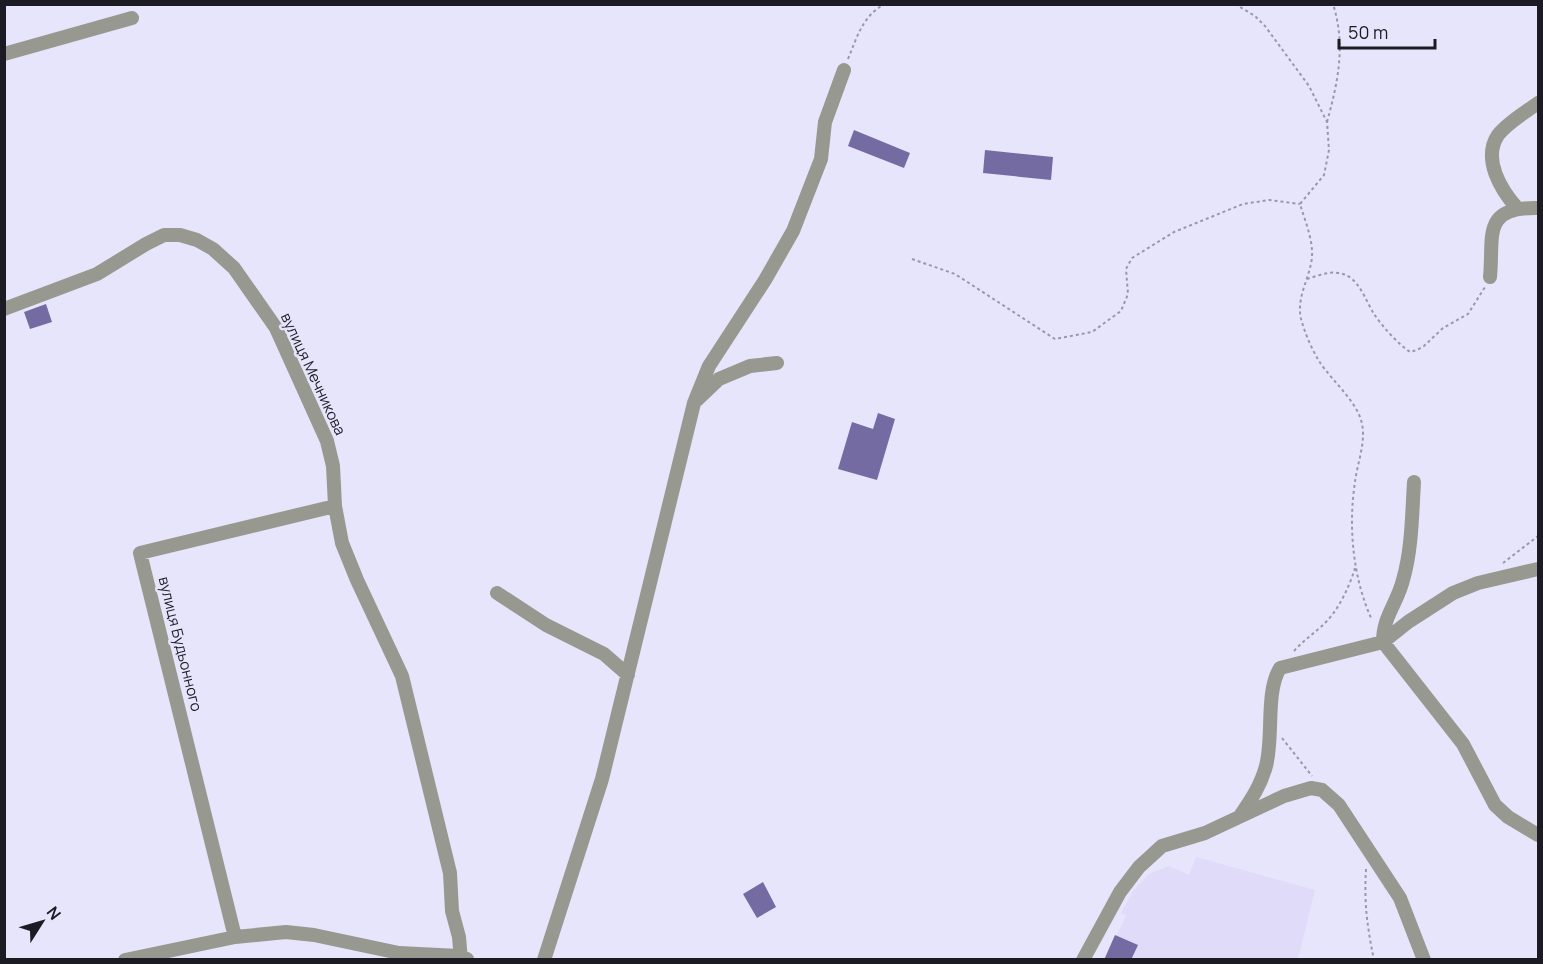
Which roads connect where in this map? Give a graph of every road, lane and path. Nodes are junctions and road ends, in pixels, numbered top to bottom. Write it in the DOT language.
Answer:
graph roads {
  1 [pos="885,4"];
  2 [pos="1235,4"];
  3 [pos="1333,4"];
  4 [pos="132,18"];
  5 [pos="4,54"];
  6 [pos="844,70"];
  7 [pos="1539,103"];
  8 [pos="1327,122"];
  9 [pos="1300,204"];
  10 [pos="1517,208"];
  11 [pos="1539,208"];
  12 [pos="912,259"];
  13 [pos="1490,277"];
  14 [pos="1307,279"];
  15 [pos="4,309"];
  16 [pos="777,363"];
  17 [pos="694,403"];
  18 [pos="1414,482"];
  19 [pos="335,506"];
  20 [pos="1539,536"];
  21 [pos="1356,565"];
  22 [pos="1495,569"];
  23 [pos="1539,569"];
  24 [pos="497,593"];
  25 [pos="1383,642"];
  26 [pos="1280,668"];
  27 [pos="628,675"];
  28 [pos="1272,723"];
  29 [pos="1322,790"];
  30 [pos="1240,816"];
  31 [pos="1539,835"];
  32 [pos="1366,864"];
  33 [pos="235,937"];
  34 [pos="399,956"];
  35 [pos="463,959"];
  36 [pos="125,960"];
  37 [pos="544,960"];
  38 [pos="1083,960"];
  39 [pos="1374,960"];
  40 [pos="1424,960"];
  1 -- 6 [label="path"];
  2 -- 8 [label="path"];
  3 -- 8 [label="path"];
  4 -- 5 [label="street"];
  6 -- 17 [label="street"];
  7 -- 10 [label="street"];
  8 -- 9 [label="path"];
  9 -- 12 [label="path"];
  9 -- 14 [label="path"];
  10 -- 11 [label="street"];
  10 -- 13 [label="street"];
  13 -- 14 [label="path"];
  14 -- 21 [label="path"];
  15 -- 19 [label="street, вулиця Мечникова"];
  16 -- 17 [label="street"];
  17 -- 27 [label="street"];
  18 -- 25 [label="street"];
  19 -- 33 [label="street, вулиця Будьонного"];
  19 -- 35 [label="street, вулиця Мечникова"];
  20 -- 22 [label="path"];
  21 -- 25 [label="path"];
  21 -- 26 [label="path"];
  23 -- 25 [label="street"];
  24 -- 27 [label="street"];
  25 -- 26 [label="street"];
  25 -- 31 [label="street"];
  26 -- 28 [label="street"];
  27 -- 37 [label="street"];
  28 -- 29 [label="path"];
  28 -- 30 [label="street"];
  29 -- 30 [label="street"];
  29 -- 40 [label="street"];
  30 -- 38 [label="street"];
  32 -- 39 [label="path"];
  33 -- 34 [label="street"];
  33 -- 36 [label="street"];
  34 -- 35 [label="street"];
}
